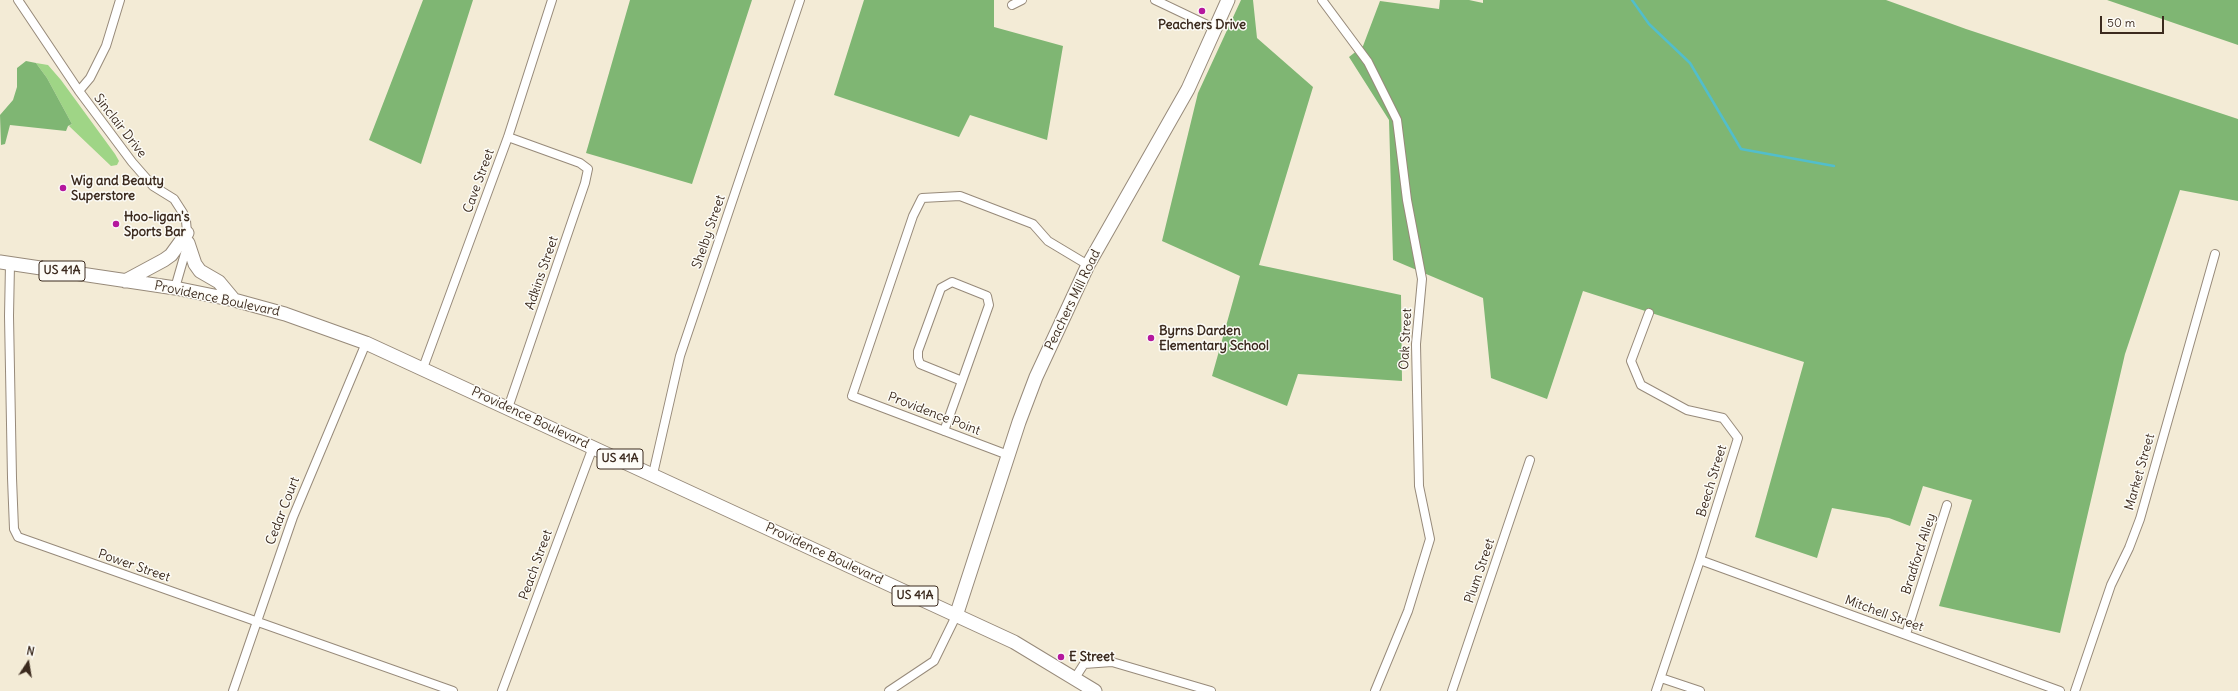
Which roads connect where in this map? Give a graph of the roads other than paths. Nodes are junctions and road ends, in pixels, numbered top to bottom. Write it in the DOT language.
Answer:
graph roads {
  1 [pos="18,0"];
  2 [pos="120,0"];
  3 [pos="552,0"];
  4 [pos="800,0"];
  5 [pos="1022,0"];
  6 [pos="1155,0"];
  7 [pos="1228,0"];
  8 [pos="1322,0"];
  9 [pos="1012,5"];
  10 [pos="1216,29"];
  11 [pos="79,91"];
  12 [pos="508,137"];
  13 [pos="188,238"];
  14 [pos="2215,254"];
  15 [pos="5,263"];
  16 [pos="1088,265"];
  17 [pos="125,281"];
  18 [pos="175,288"];
  19 [pos="234,300"];
  20 [pos="1649,313"];
  21 [pos="0,314"];
  22 [pos="8,316"];
  23 [pos="366,343"];
  24 [pos="423,368"];
  25 [pos="962,381"];
  26 [pos="508,408"];
  27 [pos="944,431"];
  28 [pos="593,447"];
  29 [pos="1008,455"];
  30 [pos="1530,460"];
  31 [pos="653,474"];
  32 [pos="1947,505"];
  33 [pos="1700,560"];
  34 [pos="956,616"];
  35 [pos="256,622"];
  36 [pos="1906,634"];
  37 [pos="1075,678"];
  38 [pos="1661,678"];
  39 [pos="1209,690"];
  40 [pos="233,691"];
  41 [pos="453,691"];
  42 [pos="502,691"];
  43 [pos="890,691"];
  44 [pos="1095,691"];
  45 [pos="1374,691"];
  46 [pos="1452,691"];
  47 [pos="1656,691"];
  48 [pos="1700,691"];
  49 [pos="2060,691"];
  50 [pos="2075,691"];
  1 -- 11 [label="street, Sinclair Drive"];
  2 -- 11 [label="street"];
  3 -- 12 [label="street, Cave Street"];
  4 -- 31 [label="street, Shelby Street"];
  5 -- 9 [label="street"];
  6 -- 10 [label="street"];
  7 -- 10 [label="main road, Peachers Mill Road"];
  8 -- 45 [label="street, Oak Street"];
  10 -- 16 [label="main road, Peachers Mill Road"];
  11 -- 13 [label="street, Sinclair Drive"];
  12 -- 24 [label="street, Cave Street"];
  12 -- 26 [label="street, Adkins Street"];
  13 -- 17 [label="main road"];
  13 -- 18 [label="street, Sinclair Drive"];
  13 -- 19 [label="main road"];
  14 -- 50 [label="street, Market Street"];
  15 -- 17 [label="main road, Providence Boulevard / US 41A"];
  15 -- 22 [label="street, Power Street"];
  16 -- 27 [label="street, Providence Point"];
  16 -- 29 [label="main road, Peachers Mill Road"];
  17 -- 18 [label="main road, Providence Boulevard / US 41A"];
  18 -- 19 [label="main road, Providence Boulevard / US 41A"];
  19 -- 23 [label="main road, Providence Boulevard / US 41A"];
  20 -- 33 [label="street, Beech Street"];
  21 -- 22 [label="street"];
  22 -- 35 [label="street, Power Street"];
  23 -- 24 [label="main road, Providence Boulevard / US 41A"];
  23 -- 35 [label="street, Cedar Court"];
  24 -- 26 [label="main road, Providence Boulevard / US 41A"];
  25 -- 25 [label="street"];
  25 -- 27 [label="street"];
  26 -- 28 [label="main road, Providence Boulevard / US 41A"];
  27 -- 29 [label="street, Providence Point"];
  28 -- 31 [label="main road, Providence Boulevard / US 41A"];
  28 -- 42 [label="street, Peach Street"];
  29 -- 34 [label="main road, Peachers Mill Road"];
  30 -- 46 [label="street, Plum Street"];
  31 -- 34 [label="main road, Providence Boulevard / US 41A"];
  32 -- 36 [label="street, Bradford Alley"];
  33 -- 36 [label="street, Mitchell Street"];
  33 -- 38 [label="street, Beech Street"];
  34 -- 37 [label="main road, Providence Boulevard / US 41A"];
  34 -- 43 [label="street"];
  35 -- 40 [label="street, Cedar Court"];
  35 -- 41 [label="street, Power Street"];
  36 -- 49 [label="street, Mitchell Street"];
  37 -- 39 [label="street"];
  37 -- 44 [label="main road, Providence Boulevard / US 41A"];
  38 -- 47 [label="street, Beech Street"];
  38 -- 48 [label="street"];
}
